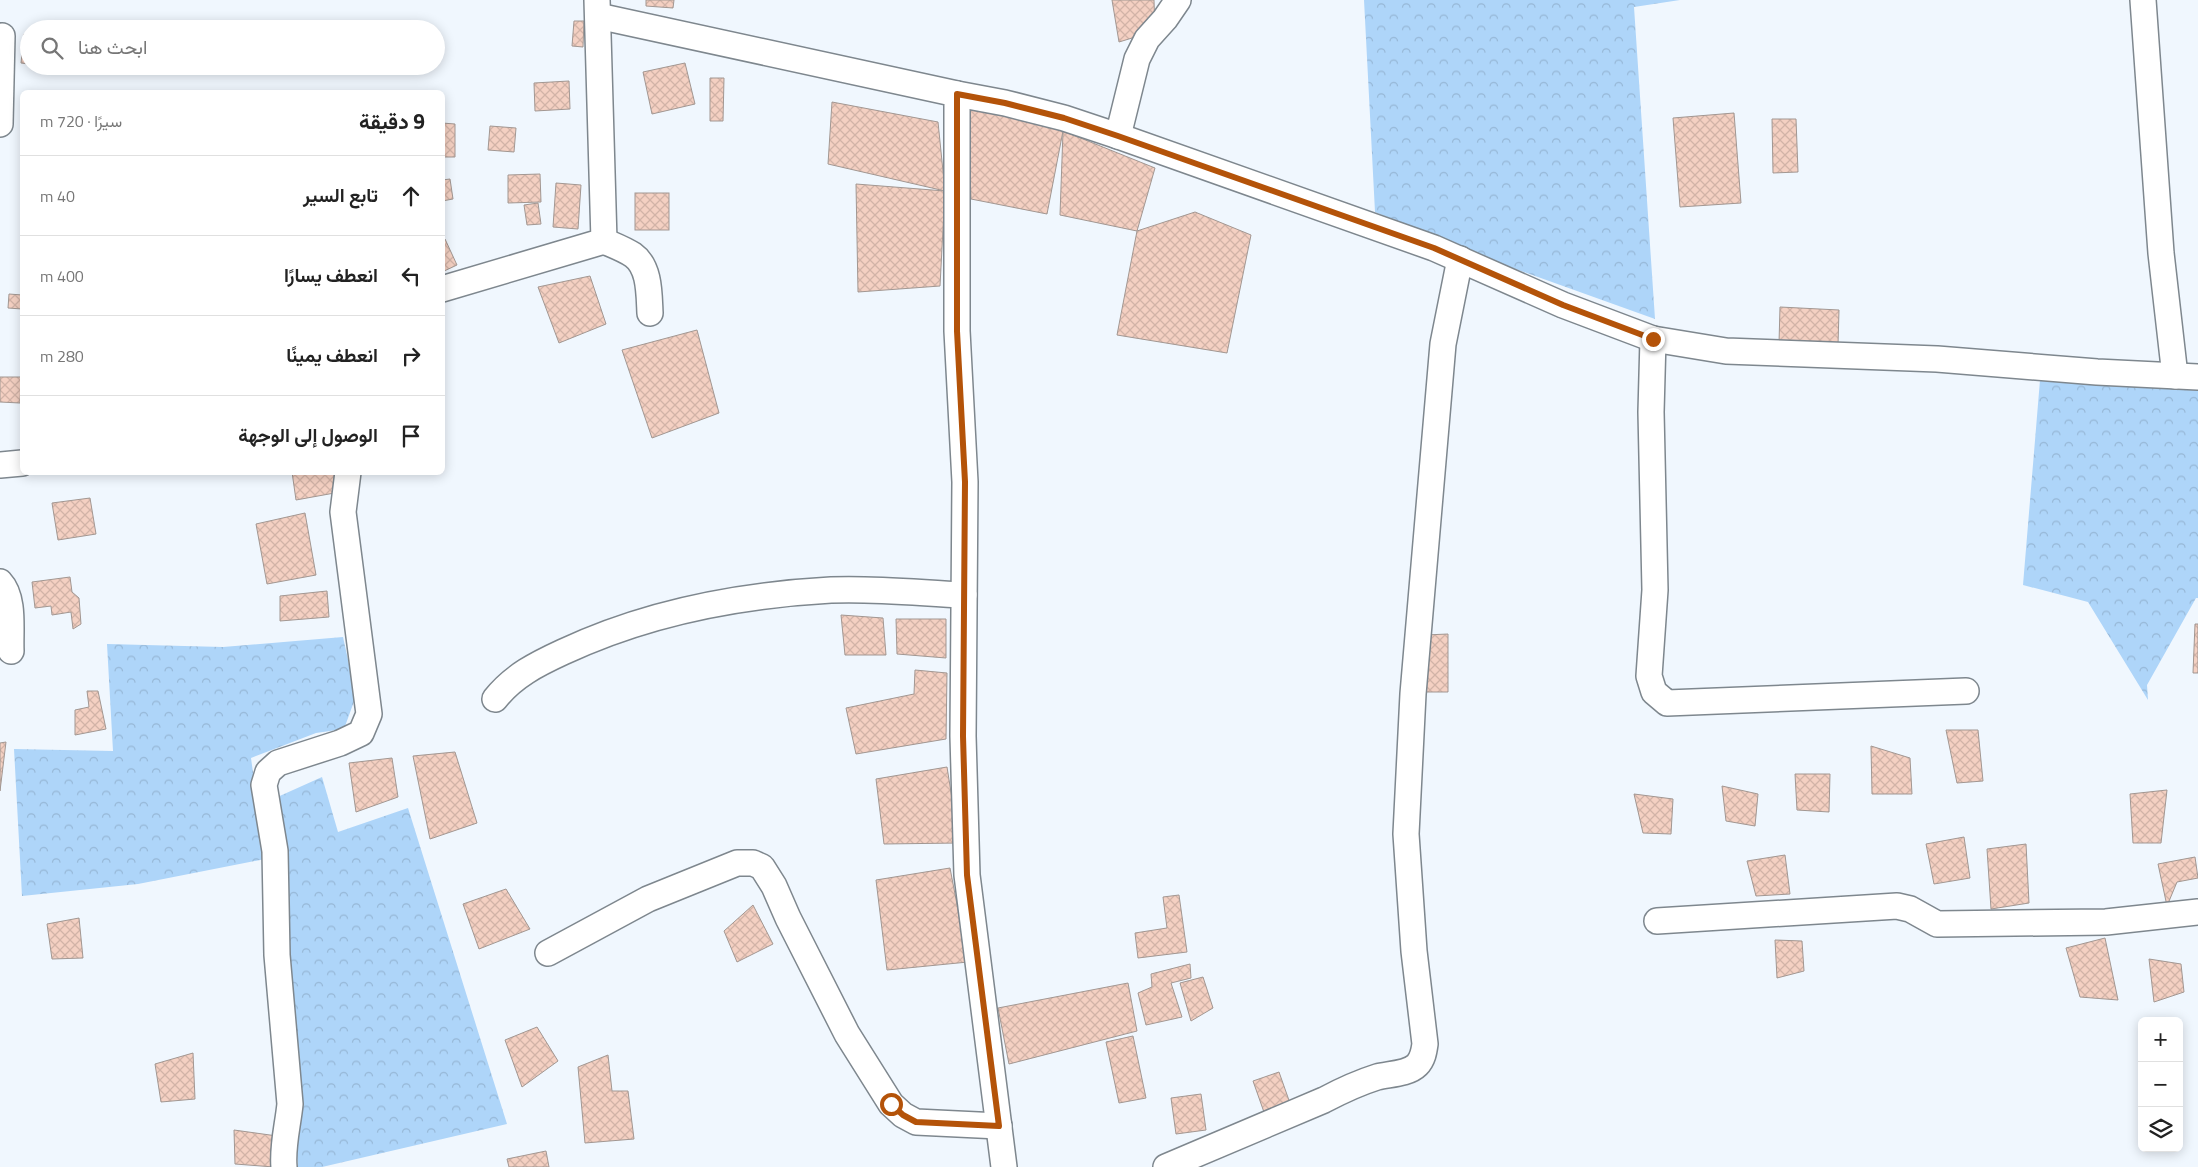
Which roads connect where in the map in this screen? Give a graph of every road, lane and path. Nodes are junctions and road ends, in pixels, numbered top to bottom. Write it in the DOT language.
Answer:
graph roads {
  1 [pos="1178,0"];
  2 [pos="2143,0"];
  3 [pos="598,8"];
  4 [pos="2,36"];
  5 [pos="957,94"];
  6 [pos="0,124"];
  7 [pos="1118,136"];
  8 [pos="604,241"];
  9 [pos="1460,259"];
  10 [pos="445,289"];
  11 [pos="650,313"];
  12 [pos="1653,339"];
  13 [pos="2186,376"];
  14 [pos="20,463"];
  15 [pos="0,465"];
  16 [pos="348,475"];
  17 [pos="0,582"];
  18 [pos="964,595"];
  19 [pos="11,651"];
  20 [pos="1966,691"];
  21 [pos="495,699"];
  22 [pos="2198,912"];
  23 [pos="1657,921"];
  24 [pos="548,953"];
  25 [pos="999,1126"];
  26 [pos="284,1167"];
  27 [pos="1004,1167"];
  28 [pos="1166,1167"];
  1 -- 7 [label="street"];
  2 -- 13 [label="street"];
  3 -- 5 [label="street"];
  3 -- 8 [label="street"];
  4 -- 6 [label="street"];
  5 -- 7 [label="street"];
  5 -- 18 [label="street"];
  7 -- 9 [label="street"];
  8 -- 10 [label="street"];
  8 -- 11 [label="street"];
  9 -- 12 [label="street"];
  9 -- 28 [label="street"];
  12 -- 13 [label="street"];
  12 -- 20 [label="street"];
  14 -- 15 [label="street"];
  16 -- 26 [label="street"];
  17 -- 19 [label="street"];
  18 -- 21 [label="street"];
  18 -- 25 [label="street"];
  22 -- 23 [label="street"];
  24 -- 25 [label="street"];
  25 -- 27 [label="street"];
}
